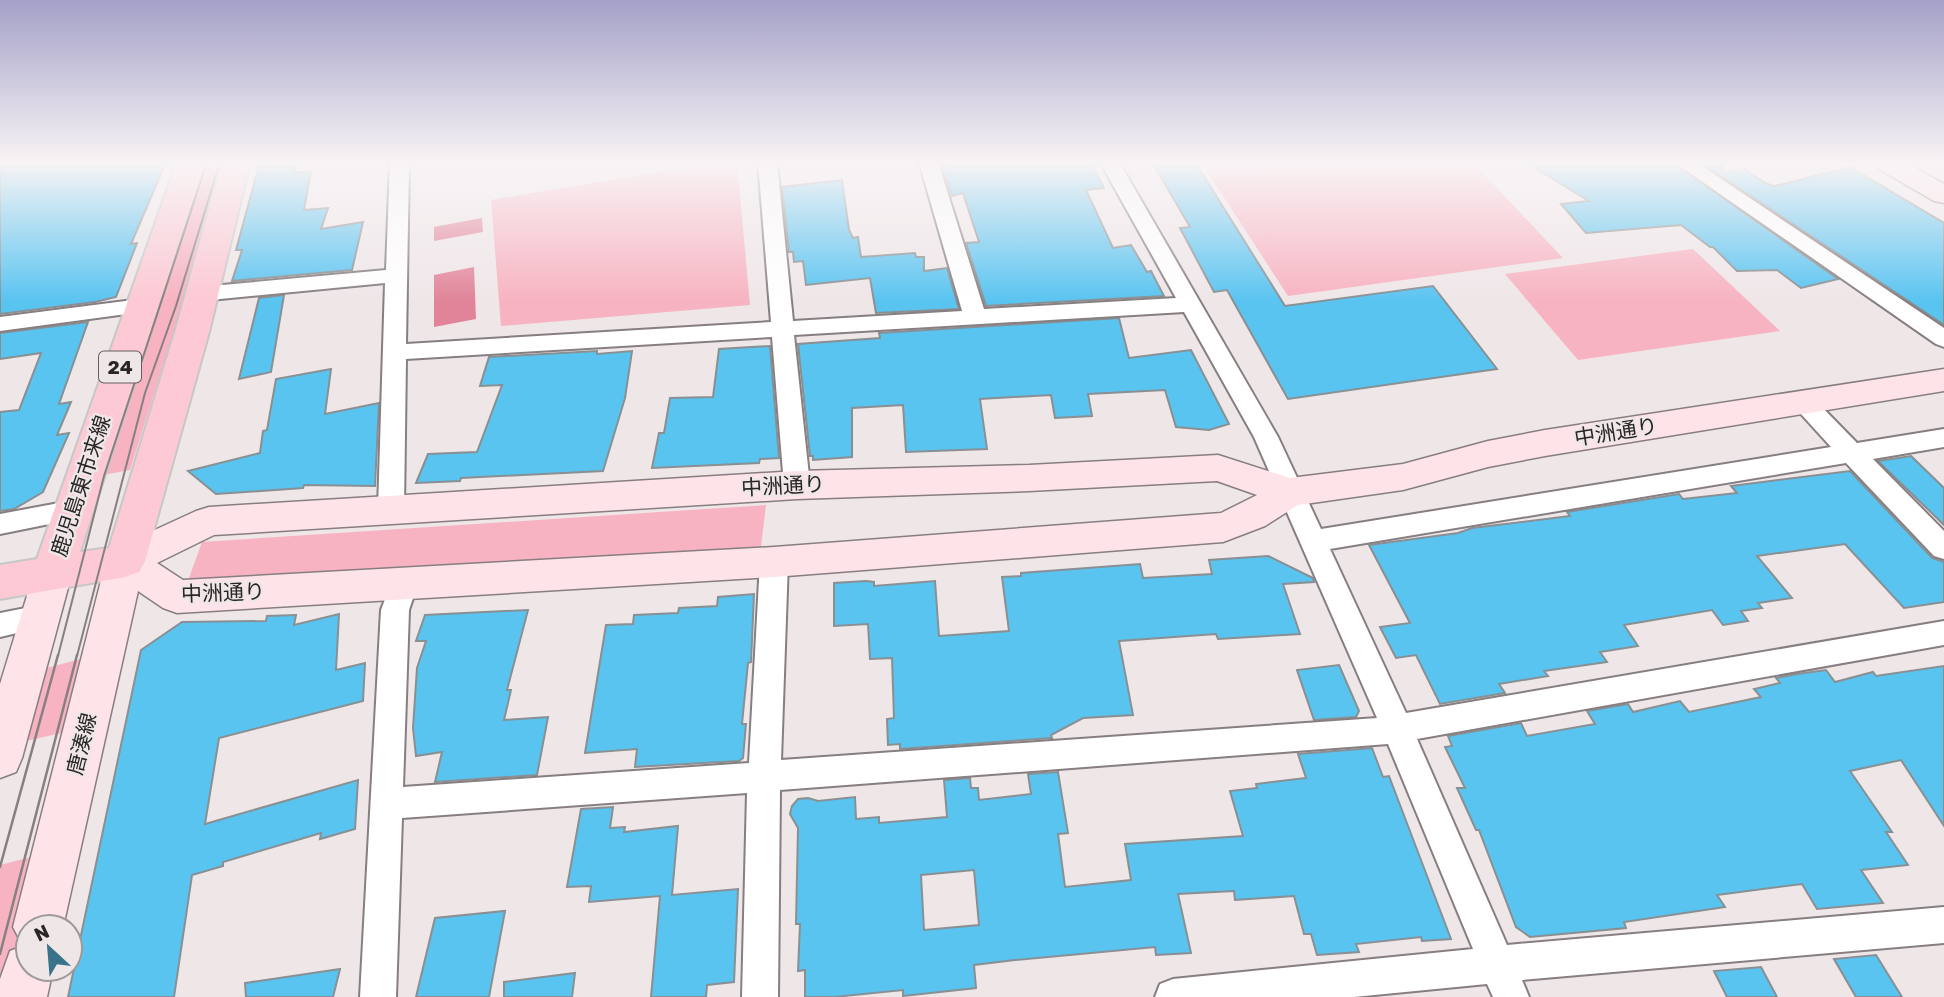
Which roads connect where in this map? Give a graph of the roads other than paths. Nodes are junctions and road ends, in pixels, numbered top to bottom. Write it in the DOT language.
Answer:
graph roads {
  1 [pos="175,209"];
  2 [pos="223,209"];
  3 [pos="399,209"];
  4 [pos="771,209"];
  5 [pos="942,209"];
  6 [pos="1137,209"];
  7 [pos="1752,209"];
  8 [pos="398,275"];
  9 [pos="200,295"];
  10 [pos="1192,304"];
  11 [pos="141,306"];
  12 [pos="975,318"];
  13 [pos="0,324"];
  14 [pos="783,328"];
  15 [pos="1944,339"];
  16 [pos="396,352"];
  17 [pos="1944,380"];
  18 [pos="1803,403"];
  19 [pos="1944,438"];
  20 [pos="1852,452"];
  21 [pos="797,485"];
  22 [pos="1290,492"];
  23 [pos="391,509"];
  24 [pos="75,510"];
  25 [pos="0,524"];
  26 [pos="1313,541"];
  27 [pos="1944,548"];
  28 [pos="125,561"];
  29 [pos="774,562"];
  30 [pos="53,573"];
  31 [pos="0,582"];
  32 [pos="404,583"];
  33 [pos="41,617"];
  34 [pos="0,625"];
  35 [pos="1944,633"];
  36 [pos="1398,730"];
  37 [pos="0,758"];
  38 [pos="764,777"];
  39 [pos="385,804"];
  40 [pos="41,913"];
  41 [pos="1944,925"];
  42 [pos="1504,981"];
  43 [pos="378,997"];
  44 [pos="760,997"];
  45 [pos="1173,997"];
  1 -- 11 [label="main road, 鹿児島東市来線 / 24"];
  2 -- 9 [label="main road"];
  3 -- 8 [label="street"];
  4 -- 14 [label="street"];
  5 -- 12 [label="street"];
  6 -- 10 [label="street"];
  7 -- 15 [label="street"];
  8 -- 9 [label="street"];
  8 -- 16 [label="street"];
  9 -- 28 [label="main road"];
  10 -- 12 [label="street"];
  10 -- 22 [label="street"];
  11 -- 13 [label="street"];
  11 -- 24 [label="main road, 鹿児島東市来線 / 24"];
  12 -- 14 [label="street"];
  14 -- 16 [label="street"];
  14 -- 21 [label="street"];
  16 -- 23 [label="street"];
  17 -- 18 [label="street, 中洲通り"];
  18 -- 20 [label="street"];
  18 -- 22 [label="street, 中洲通り"];
  19 -- 20 [label="street"];
  20 -- 26 [label="street"];
  20 -- 27 [label="street"];
  21 -- 22 [label="street, 中洲通り"];
  21 -- 23 [label="street, 中洲通り"];
  22 -- 26 [label="street"];
  22 -- 29 [label="street, 中洲通り"];
  23 -- 28 [label="street, 中洲通り"];
  24 -- 25 [label="street"];
  24 -- 30 [label="main road, 鹿児島東市来線 / 24"];
  26 -- 36 [label="street"];
  28 -- 30 [label="main road"];
  28 -- 32 [label="street, 中洲通り"];
  28 -- 40 [label="street, 唐湊線"];
  29 -- 32 [label="street, 中洲通り"];
  29 -- 38 [label="street"];
  30 -- 31 [label="main road"];
  30 -- 33 [label="street"];
  32 -- 39 [label="street"];
  33 -- 34 [label="street"];
  33 -- 37 [label="street"];
  35 -- 36 [label="street"];
  36 -- 38 [label="street"];
  36 -- 42 [label="street"];
  38 -- 39 [label="street"];
  38 -- 44 [label="street"];
  39 -- 43 [label="street"];
  41 -- 42 [label="street"];
  42 -- 45 [label="street"];
}
